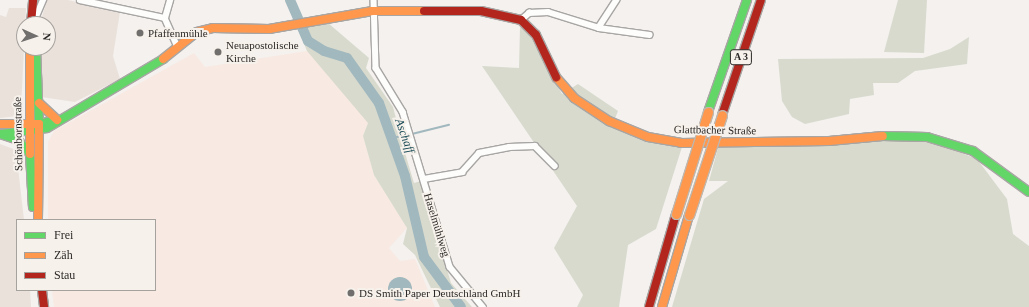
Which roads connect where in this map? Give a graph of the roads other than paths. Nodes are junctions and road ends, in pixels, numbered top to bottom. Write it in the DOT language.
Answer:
graph roads {
  1 [pos="34,0"];
  2 [pos="42,0"];
  3 [pos="80,0"];
  4 [pos="170,0"];
  5 [pos="374,0"];
  6 [pos="617,0"];
  7 [pos="747,0"];
  8 [pos="761,0"];
  9 [pos="372,11"];
  10 [pos="34,16"];
  11 [pos="36,16"];
  12 [pos="166,18"];
  13 [pos="521,20"];
  14 [pos="599,28"];
  15 [pos="650,35"];
  16 [pos="178,45"];
  17 [pos="30,56"];
  18 [pos="36,56"];
  19 [pos="39,101"];
  20 [pos="60,119"];
  21 [pos="34,128"];
  22 [pos="0,131"];
  23 [pos="30,154"];
  24 [pos="555,166"];
  25 [pos="424,179"];
  26 [pos="1029,192"];
  27 [pos="34,219"];
  28 [pos="38,219"];
  29 [pos="42,291"];
  30 [pos="44,307"];
  31 [pos="483,307"];
  32 [pos="649,307"];
  33 [pos="662,307"];
  1 -- 10 [label="main road"];
  2 -- 11 [label="street"];
  3 -- 12 [label="street"];
  4 -- 12 [label="street"];
  5 -- 9 [label="street, Haselmühlweg"];
  6 -- 14 [label="street"];
  7 -- 32 [label="main road, A 3, bridge"];
  8 -- 33 [label="main road, A 3, bridge"];
  9 -- 13 [label="main road, Glattbacher Straße"];
  9 -- 16 [label="main road, Glattbacher Straße"];
  9 -- 25 [label="street, Haselmühlweg"];
  12 -- 16 [label="street"];
  13 -- 14 [label="street"];
  13 -- 26 [label="main road, Glattbacher Straße"];
  14 -- 15 [label="street"];
  16 -- 20 [label="main road, Glattbacher Straße"];
  17 -- 21 [label="main road, Schönbornstraße"];
  18 -- 19 [label="main road, Schönbornstraße"];
  19 -- 20 [label="main road"];
  19 -- 21 [label="main road, Schönbornstraße"];
  20 -- 21 [label="main road, Glattbacher Straße"];
  21 -- 22 [label="main road"];
  21 -- 23 [label="main road, Schönbornstraße"];
  21 -- 28 [label="main road, Schönbornstraße"];
  22 -- 23 [label="main road"];
  23 -- 27 [label="main road, Schönbornstraße"];
  24 -- 25 [label="street, Haselmühlweg"];
  25 -- 31 [label="street, Haselmühlweg"];
  29 -- 30 [label="main road"];
}
